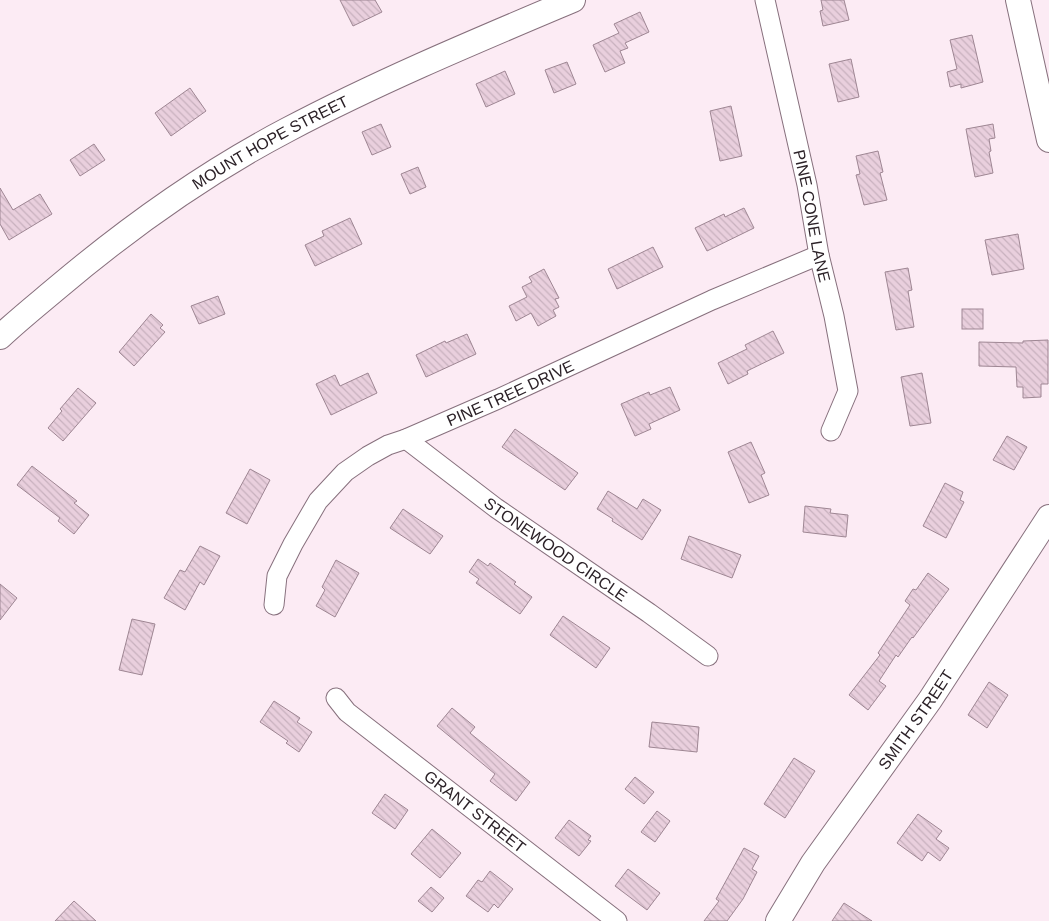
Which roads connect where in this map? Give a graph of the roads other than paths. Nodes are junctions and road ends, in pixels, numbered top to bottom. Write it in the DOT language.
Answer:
graph roads {
  1 [pos="573,0"];
  2 [pos="765,0"];
  3 [pos="1018,0"];
  4 [pos="1049,140"];
  5 [pos="819,255"];
  6 [pos="0,337"];
  7 [pos="831,431"];
  8 [pos="406,439"];
  9 [pos="1049,518"];
  10 [pos="274,606"];
  11 [pos="708,656"];
  12 [pos="336,698"];
  13 [pos="617,921"];
  14 [pos="778,921"];
  1 -- 6 [label="street, MOUNT HOPE STREET"];
  2 -- 5 [label="street, PINE CONE LANE"];
  3 -- 4 [label="street"];
  5 -- 7 [label="street, PINE CONE LANE"];
  5 -- 8 [label="street, PINE TREE DRIVE"];
  8 -- 10 [label="street, PINE TREE DRIVE"];
  8 -- 11 [label="street, STONEWOOD CIRCLE"];
  9 -- 14 [label="street, SMITH STREET"];
  12 -- 13 [label="street, GRANT STREET"];
}
